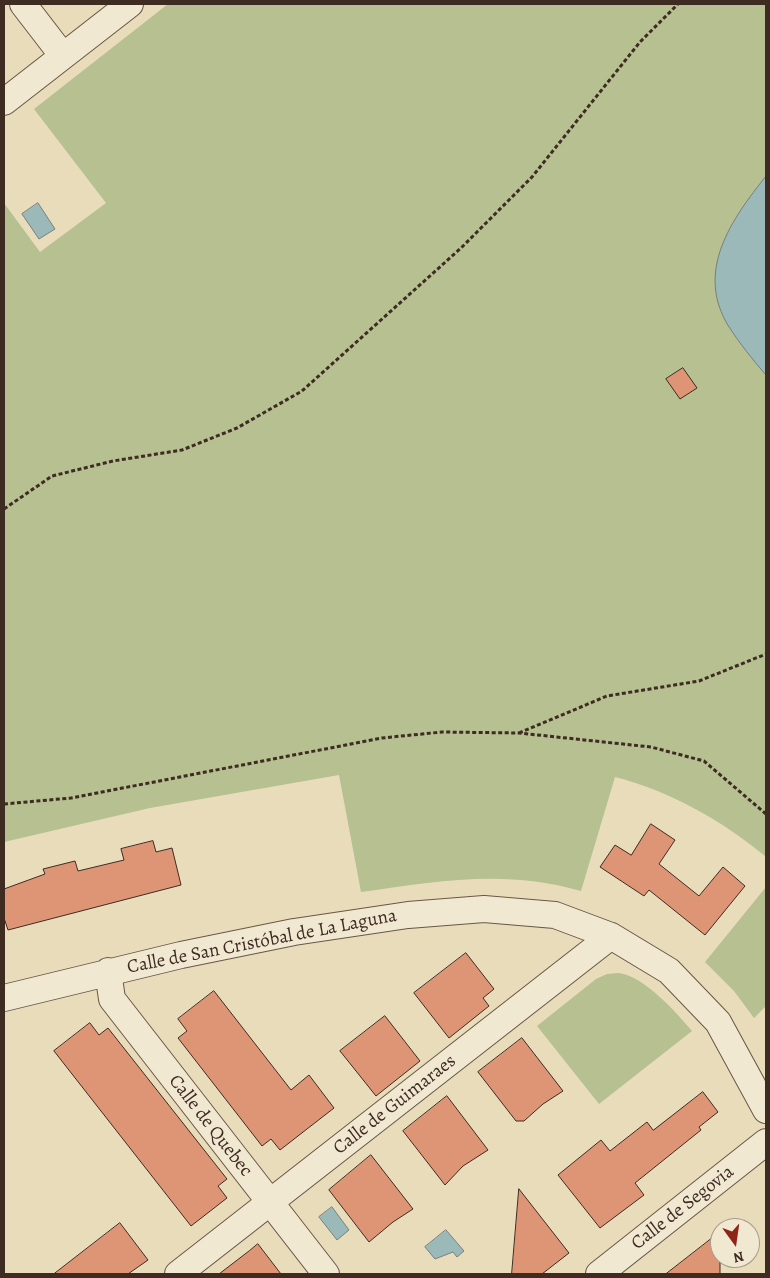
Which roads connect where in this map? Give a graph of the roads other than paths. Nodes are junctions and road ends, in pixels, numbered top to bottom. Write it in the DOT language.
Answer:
graph roads {
  1 [pos="23,4"];
  2 [pos="130,4"];
  3 [pos="63,56"];
  4 [pos="4,102"];
  5 [pos="611,936"];
  6 [pos="108,972"];
  7 [pos="4,998"];
  8 [pos="766,1110"];
  9 [pos="763,1153"];
  10 [pos="269,1203"];
  11 [pos="178,1274"];
  12 [pos="326,1274"];
  13 [pos="599,1274"];
  1 -- 3 [label="street"];
  2 -- 3 [label="street"];
  3 -- 4 [label="street"];
  5 -- 6 [label="street, Calle de San Cristóbal de La Laguna"];
  5 -- 8 [label="street, Calle de San Cristóbal de La Laguna"];
  5 -- 10 [label="street, Calle de Guimaraes"];
  6 -- 7 [label="street, Calle de San Cristóbal de La Laguna"];
  6 -- 10 [label="street, Calle de Quebec"];
  9 -- 13 [label="street, Calle de Segovia"];
  10 -- 11 [label="street, Calle de Guimaraes"];
  10 -- 12 [label="street, Calle de Quebec"];
}
